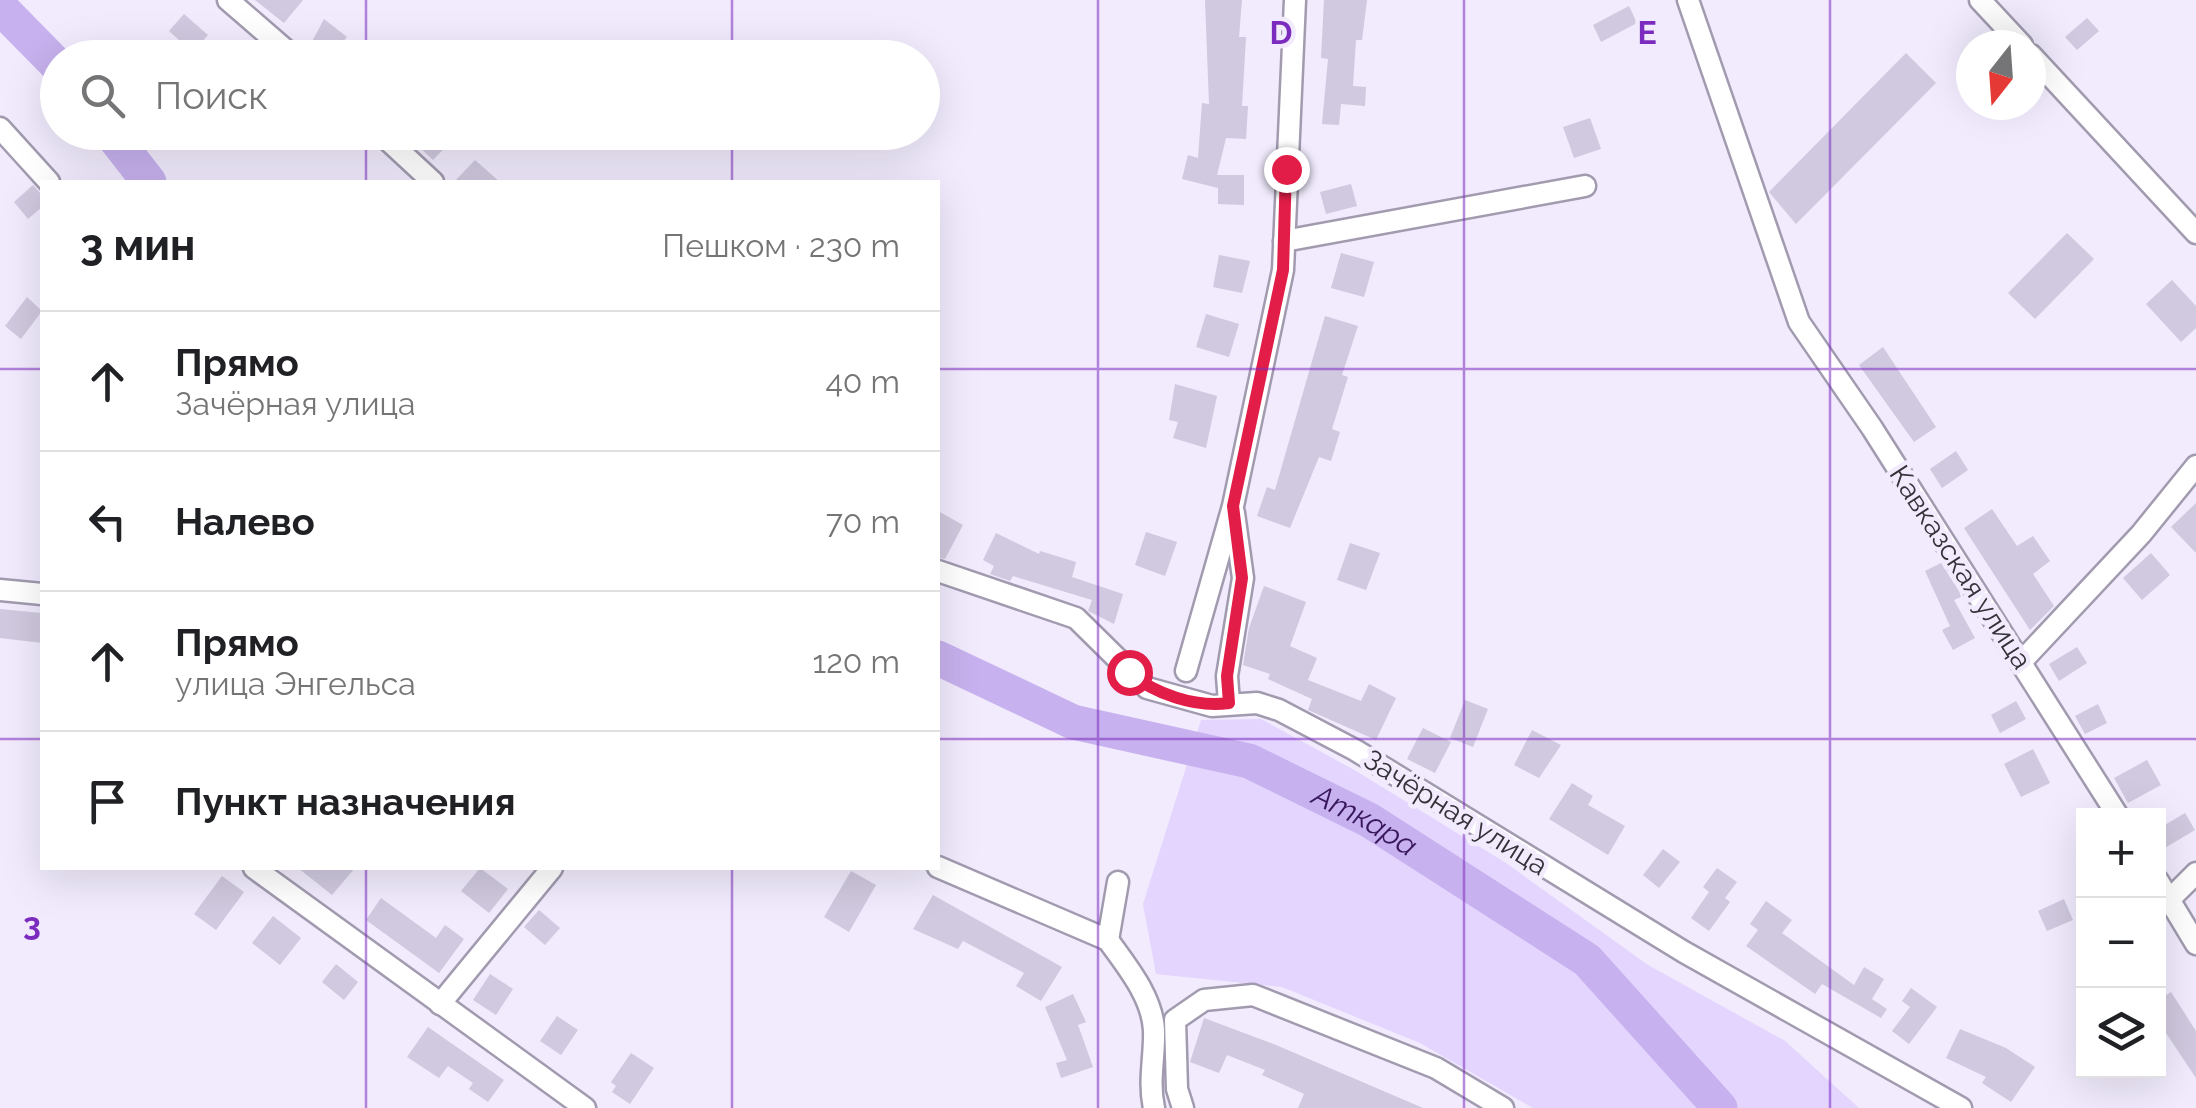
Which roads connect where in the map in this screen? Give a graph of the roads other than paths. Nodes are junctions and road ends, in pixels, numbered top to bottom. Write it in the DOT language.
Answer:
graph roads {
  1 [pos="228,0"];
  2 [pos="1296,0"];
  3 [pos="1688,0"];
  4 [pos="1980,0"];
  5 [pos="2008,30"];
  6 [pos="274,40"];
  7 [pos="2046,71"];
  8 [pos="0,128"];
  9 [pos="398,150"];
  10 [pos="46,180"];
  11 [pos="430,180"];
  12 [pos="1585,186"];
  13 [pos="2196,233"];
  14 [pos="1284,240"];
  15 [pos="2196,466"];
  16 [pos="1233,506"];
  17 [pos="940,572"];
  18 [pos="0,590"];
  19 [pos="40,594"];
  20 [pos="2022,662"];
  21 [pos="1186,671"];
  22 [pos="1229,703"];
  23 [pos="2113,808"];
  24 [pos="940,868"];
  25 [pos="257,870"];
  26 [pos="550,870"];
  27 [pos="2196,873"];
  28 [pos="1118,882"];
  29 [pos="2166,894"];
  30 [pos="2170,900"];
  31 [pos="1108,940"];
  32 [pos="2196,944"];
  33 [pos="440,1004"];
  34 [pos="585,1108"];
  35 [pos="1154,1108"];
  36 [pos="1183,1108"];
  37 [pos="1503,1108"];
  38 [pos="1961,1108"];
  1 -- 6 [label="street"];
  2 -- 14 [label="street"];
  3 -- 20 [label="street, Кавказская улица"];
  4 -- 5 [label="street"];
  7 -- 13 [label="street"];
  8 -- 10 [label="street"];
  9 -- 11 [label="street"];
  12 -- 14 [label="street"];
  14 -- 16 [label="street"];
  15 -- 20 [label="street"];
  16 -- 21 [label="street"];
  16 -- 22 [label="street"];
  17 -- 22 [label="street, Зачёрная улица"];
  18 -- 19 [label="street"];
  20 -- 23 [label="street, Кавказская улица"];
  22 -- 38 [label="street, Зачёрная улица"];
  24 -- 31 [label="street"];
  25 -- 33 [label="street"];
  26 -- 33 [label="street"];
  27 -- 30 [label="street"];
  28 -- 31 [label="street"];
  29 -- 30 [label="street"];
  30 -- 32 [label="street"];
  31 -- 35 [label="street"];
  33 -- 34 [label="street"];
  36 -- 37 [label="street"];
}
